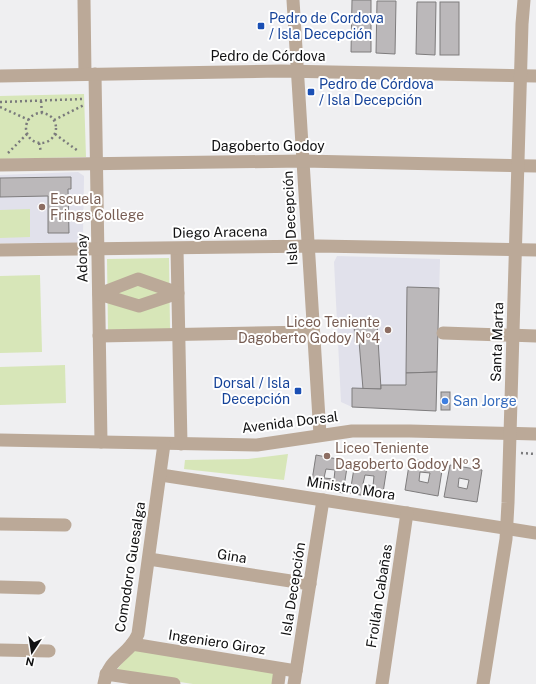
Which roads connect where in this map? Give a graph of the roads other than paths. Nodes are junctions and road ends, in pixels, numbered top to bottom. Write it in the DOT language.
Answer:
graph roads {
  1 [pos="84,0"];
  2 [pos="292,0"];
  3 [pos="524,0"];
  4 [pos="297,71"];
  5 [pos="90,74"];
  6 [pos="0,76"];
  7 [pos="521,76"];
  8 [pos="536,76"];
  9 [pos="2,161"];
  10 [pos="303,161"];
  11 [pos="96,164"];
  12 [pos="518,165"];
  13 [pos="536,166"];
  14 [pos="308,246"];
  15 [pos="177,249"];
  16 [pos="0,250"];
  17 [pos="98,250"];
  18 [pos="516,250"];
  19 [pos="536,250"];
  20 [pos="178,293"];
  21 [pos="99,294"];
  22 [pos="313,332"];
  23 [pos="442,333"];
  24 [pos="179,334"];
  25 [pos="513,335"];
  26 [pos="99,336"];
  27 [pos="536,336"];
  28 [pos="510,434"];
  29 [pos="536,434"];
  30 [pos="320,435"];
  31 [pos="0,440"];
  32 [pos="101,442"];
  33 [pos="164,444"];
  34 [pos="180,444"];
  35 [pos="161,475"];
  36 [pos="323,500"];
  37 [pos="407,513"];
  38 [pos="0,524"];
  39 [pos="65,525"];
  40 [pos="507,528"];
  41 [pos="536,533"];
  42 [pos="149,559"];
  43 [pos="310,584"];
  44 [pos="0,587"];
  45 [pos="39,588"];
  46 [pos="132,644"];
  47 [pos="0,650"];
  48 [pos="48,651"];
  49 [pos="280,668"];
  50 [pos="295,678"];
  51 [pos="105,679"];
  52 [pos="174,684"];
  53 [pos="278,684"];
  54 [pos="382,684"];
  55 [pos="483,684"];
  1 -- 5 [label="street, Adonay"];
  2 -- 4 [label="street, Isla Decepción"];
  3 -- 7 [label="street, Santa Marta"];
  4 -- 5 [label="street, Pedro de Córdova"];
  4 -- 7 [label="street, Pedro de Córdova"];
  4 -- 10 [label="street, Isla Decepción"];
  5 -- 6 [label="street, Pedro de Córdova"];
  5 -- 11 [label="street, Adonay"];
  7 -- 8 [label="street, Pedro de Córdova"];
  7 -- 12 [label="street, Santa Marta"];
  9 -- 11 [label="street, Dagoberto Godoy"];
  10 -- 11 [label="street, Dagoberto Godoy"];
  10 -- 12 [label="street, Dagoberto Godoy"];
  10 -- 14 [label="street, Isla Decepción"];
  11 -- 17 [label="street, Adonay"];
  12 -- 13 [label="street, Dagoberto Godoy"];
  12 -- 18 [label="street, Santa Marta"];
  14 -- 15 [label="street, Diego Aracena"];
  14 -- 18 [label="street, Diego Aracena"];
  14 -- 22 [label="street, Isla Decepción"];
  15 -- 17 [label="street, Diego Aracena"];
  15 -- 20 [label="street"];
  16 -- 17 [label="street, Diego Aracena"];
  17 -- 21 [label="street, Adonay"];
  18 -- 19 [label="street, Diego Aracena"];
  18 -- 25 [label="street, Santa Marta"];
  20 -- 21 [label="street"];
  20 -- 21 [label="street"];
  20 -- 24 [label="street"];
  21 -- 26 [label="street, Adonay"];
  22 -- 24 [label="street"];
  22 -- 30 [label="street, Isla Decepción"];
  23 -- 25 [label="street"];
  24 -- 26 [label="street"];
  24 -- 34 [label="street"];
  25 -- 27 [label="street"];
  25 -- 28 [label="street, Santa Marta"];
  26 -- 32 [label="street, Adonay"];
  28 -- 29 [label="street, Avenida Dorsal"];
  28 -- 30 [label="street, Avenida Dorsal"];
  28 -- 40 [label="street, Santa Marta"];
  30 -- 34 [label="street, Avenida Dorsal"];
  31 -- 32 [label="street, Avenida Dorsal"];
  32 -- 33 [label="street, Avenida Dorsal"];
  33 -- 34 [label="street, Avenida Dorsal"];
  33 -- 35 [label="street, Comodoro Guesalga"];
  35 -- 36 [label="street, Ministro Mora"];
  35 -- 42 [label="street, Comodoro Guesalga"];
  36 -- 37 [label="street, Ministro Mora"];
  36 -- 43 [label="street, Isla Decepción"];
  37 -- 40 [label="street, Ministro Mora"];
  37 -- 54 [label="street, Froilán Cabañas"];
  38 -- 39 [label="street"];
  40 -- 41 [label="street, Ministro Mora"];
  40 -- 55 [label="street, Santa Marta"];
  42 -- 43 [label="street, Gina"];
  42 -- 46 [label="street, Comodoro Guesalga"];
  43 -- 50 [label="street, Isla Decepción"];
  44 -- 45 [label="street"];
  46 -- 49 [label="street, Ingeniero Giroz"];
  46 -- 51 [label="street, Comodoro Guesalga"];
  47 -- 48 [label="street"];
  49 -- 50 [label="street, Ingeniero Giroz"];
  49 -- 53 [label="street"];
  51 -- 52 [label="street"];
}
